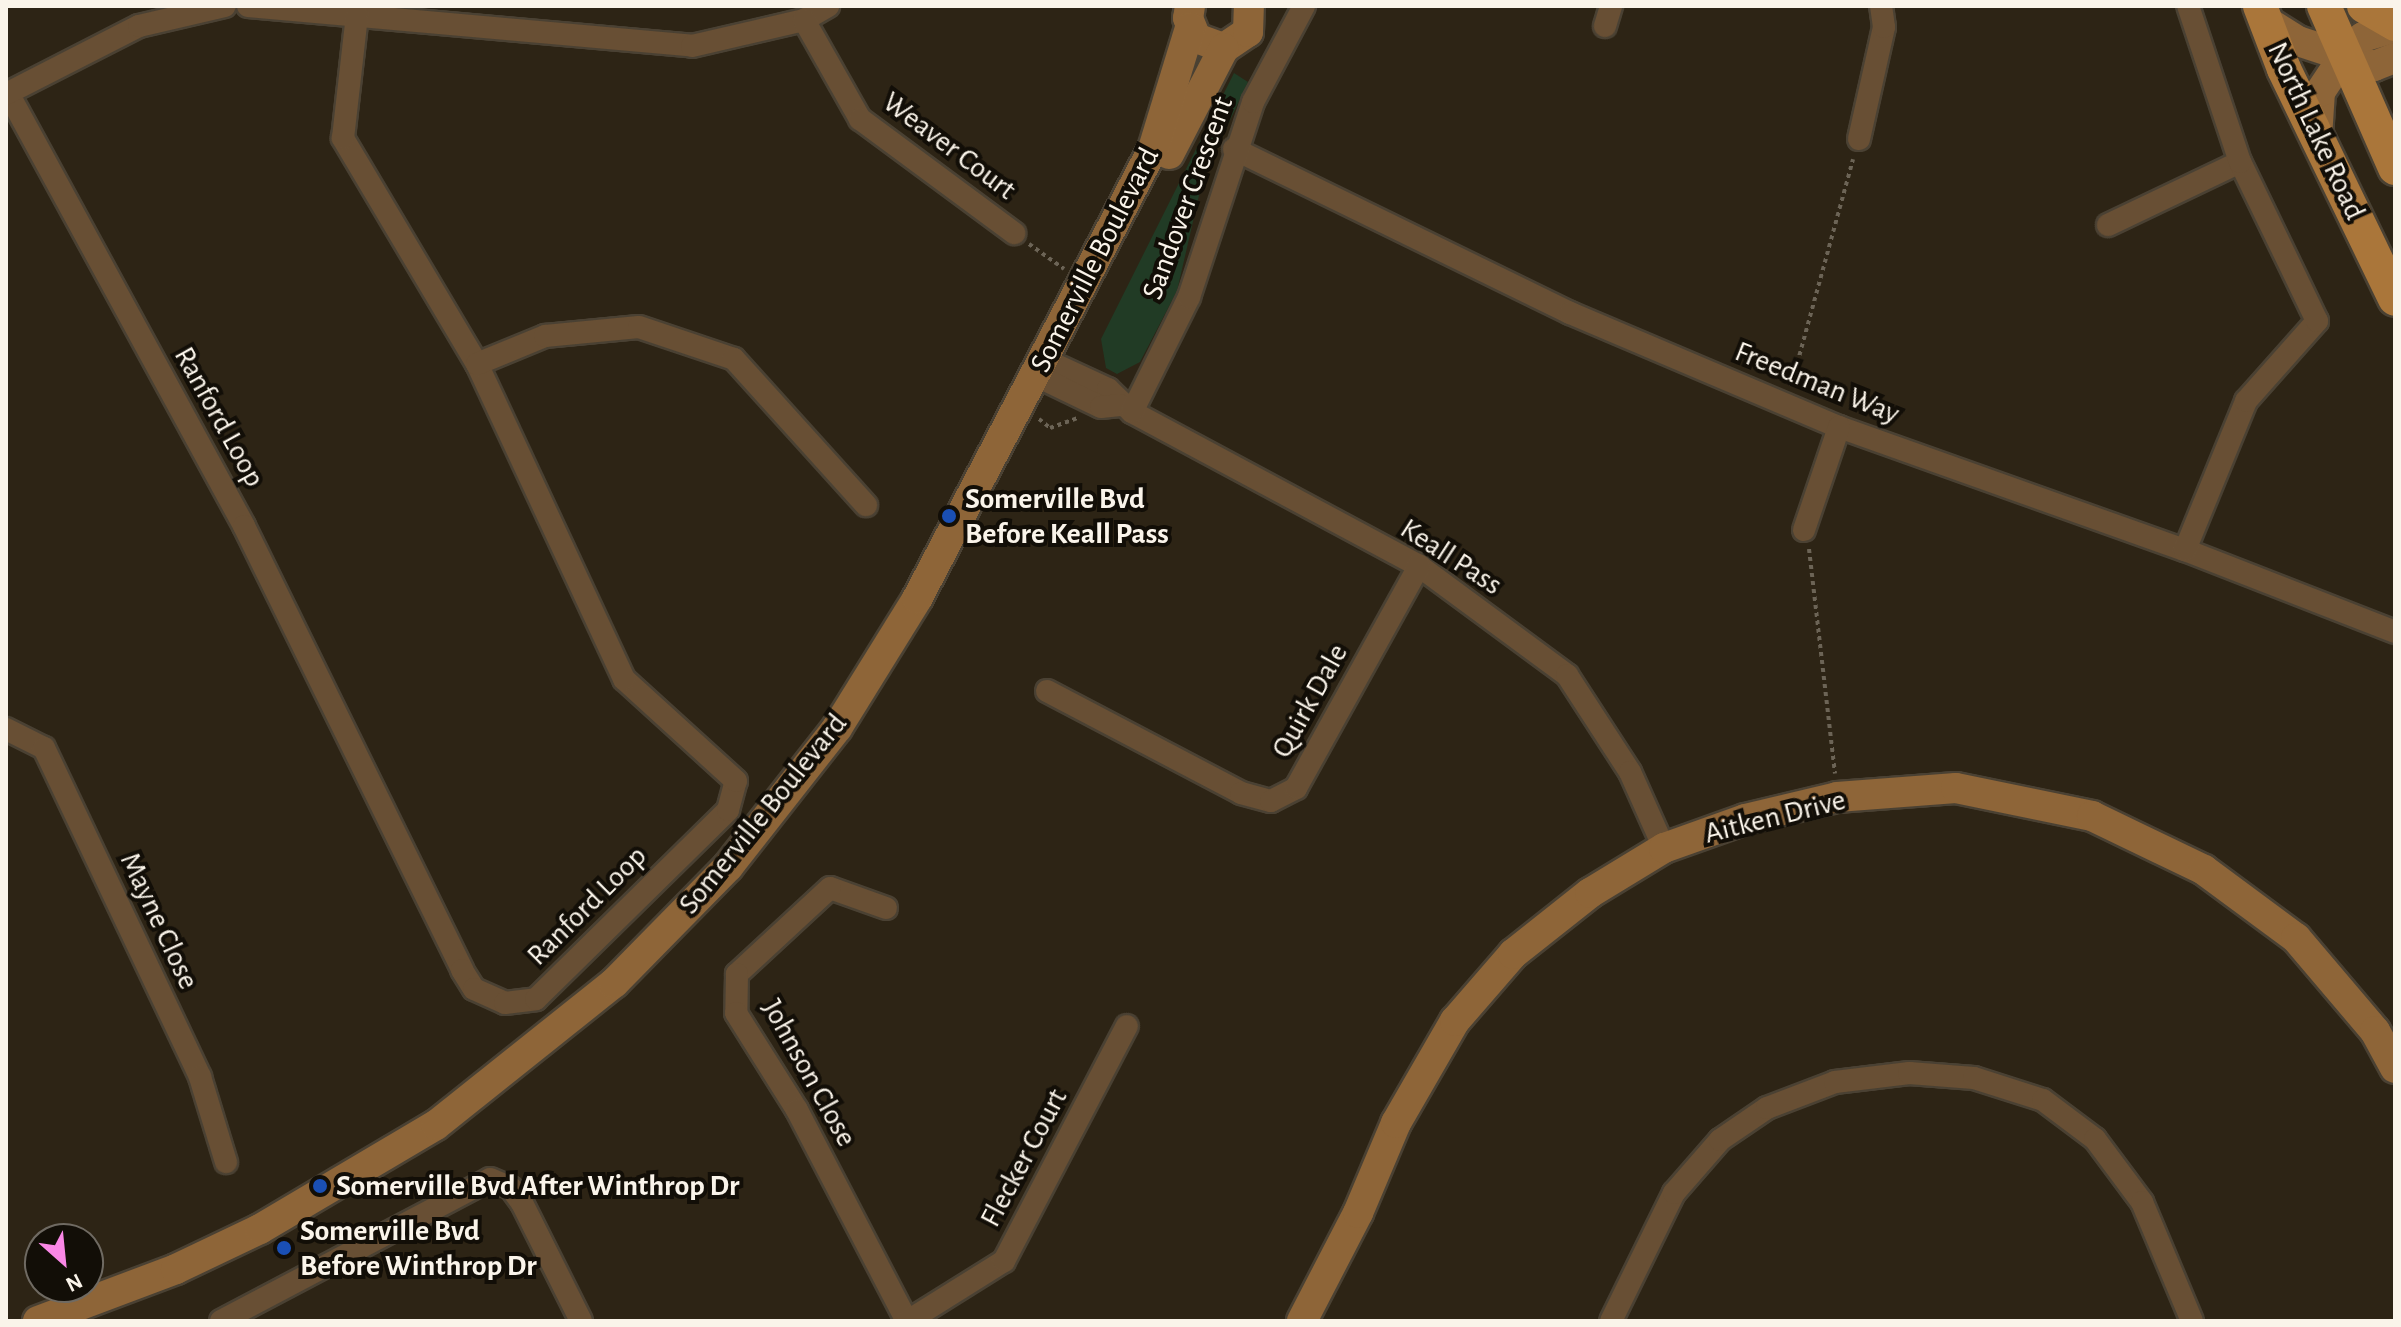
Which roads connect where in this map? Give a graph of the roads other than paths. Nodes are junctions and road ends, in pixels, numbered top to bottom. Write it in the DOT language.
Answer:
graph roads {
  1 [pos="225,6"];
  2 [pos="248,6"];
  3 [pos="828,6"];
  4 [pos="1249,6"];
  5 [pos="1304,6"];
  6 [pos="1881,6"];
  7 [pos="2188,6"];
  8 [pos="2324,6"];
  9 [pos="2364,6"];
  10 [pos="2263,14"];
  11 [pos="1185,15"];
  12 [pos="357,16"];
  13 [pos="804,20"];
  14 [pos="2395,26"];
  15 [pos="1224,48"];
  16 [pos="2344,56"];
  17 [pos="2395,58"];
  18 [pos="7,93"];
  19 [pos="2317,137"];
  20 [pos="1859,139"];
  21 [pos="1234,149"];
  22 [pos="2240,162"];
  23 [pos="2395,168"];
  24 [pos="2108,225"];
  25 [pos="1014,233"];
  26 [pos="2395,299"];
  27 [pos="477,364"];
  28 [pos="1048,372"];
  29 [pos="1126,408"];
  30 [pos="1839,427"];
  31 [pos="866,505"];
  32 [pos="1804,530"];
  33 [pos="2185,550"];
  34 [pos="1419,566"];
  35 [pos="2395,632"];
  36 [pos="1047,691"];
  37 [pos="6,729"];
  38 [pos="1664,848"];
  39 [pos="886,908"];
  40 [pos="1127,1026"];
  41 [pos="2395,1068"];
  42 [pos="226,1162"];
  43 [pos="38,1321"];
  44 [pos="91,1321"];
  45 [pos="221,1321"];
  46 [pos="581,1321"];
  47 [pos="908,1321"];
  48 [pos="1302,1321"];
  49 [pos="1611,1321"];
  50 [pos="2192,1321"];
  1 -- 18 [label="street"];
  2 -- 12 [label="street"];
  3 -- 13 [label="street"];
  4 -- 15 [label="main road, Somerville Boulevard"];
  5 -- 21 [label="street, Sandover Crescent"];
  6 -- 20 [label="street"];
  7 -- 22 [label="street"];
  8 -- 16 [label="main road, North Lake Road"];
  9 -- 14 [label="main road"];
  10 -- 16 [label="main road"];
  10 -- 19 [label="main road, North Lake Road"];
  11 -- 15 [label="main road"];
  11 -- 28 [label="main road, Somerville Boulevard"];
  12 -- 13 [label="street"];
  12 -- 27 [label="street, Ranford Loop"];
  13 -- 25 [label="street, Weaver Court"];
  14 -- 16 [label="main road"];
  15 -- 28 [label="main road, Somerville Boulevard"];
  16 -- 17 [label="main road"];
  16 -- 19 [label="main road"];
  16 -- 23 [label="main road, North Lake Road"];
  18 -- 27 [label="street, Ranford Loop"];
  19 -- 26 [label="main road, North Lake Road"];
  21 -- 29 [label="street, Sandover Crescent"];
  21 -- 30 [label="street, Freedman Way"];
  22 -- 24 [label="street"];
  22 -- 33 [label="street"];
  27 -- 31 [label="street"];
  28 -- 29 [label="street, Keall Pass"];
  28 -- 43 [label="main road, Somerville Boulevard"];
  28 -- 44 [label="main road, Somerville Boulevard"];
  29 -- 34 [label="street, Keall Pass"];
  30 -- 32 [label="street"];
  30 -- 33 [label="street, Freedman Way"];
  33 -- 35 [label="street, Freedman Way"];
  34 -- 36 [label="street, Quirk Dale"];
  34 -- 38 [label="street, Keall Pass"];
  37 -- 42 [label="street, Mayne Close"];
  38 -- 41 [label="main road, Aitken Drive"];
  38 -- 48 [label="main road, Aitken Drive"];
  39 -- 47 [label="street, Johnson Close"];
  40 -- 47 [label="street, Flecker Court"];
  45 -- 46 [label="street"];
  49 -- 50 [label="street"];
}
